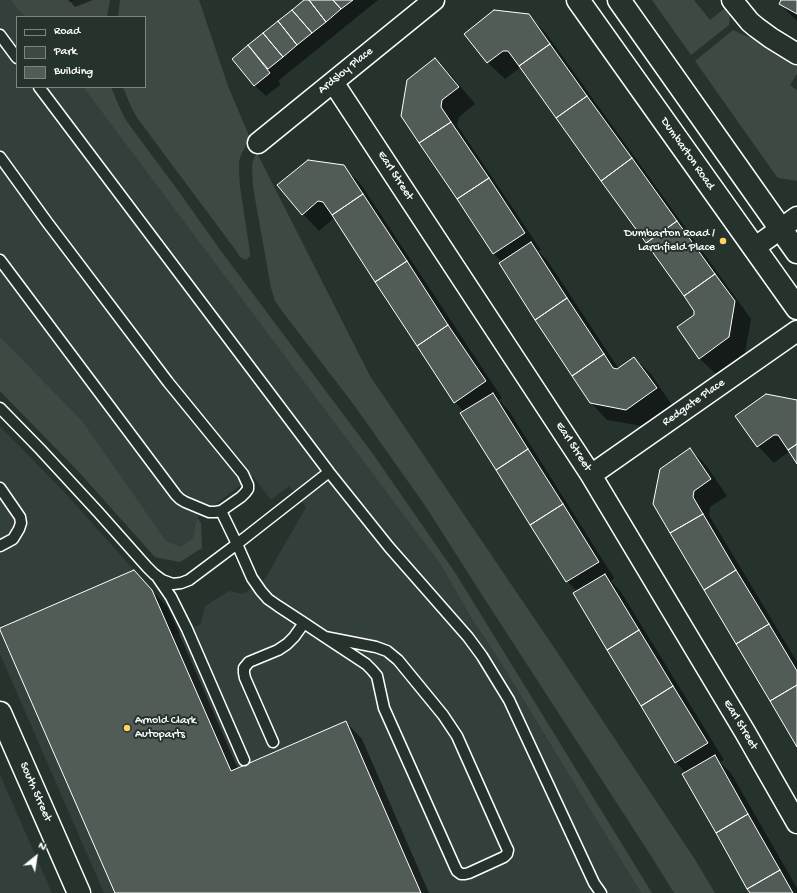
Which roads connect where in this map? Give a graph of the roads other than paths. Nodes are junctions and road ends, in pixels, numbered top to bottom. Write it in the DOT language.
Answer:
graph roads {
  1 [pos="578,0"];
  2 [pos="619,0"];
  3 [pos="732,0"];
  4 [pos="424,3"];
  5 [pos="0,35"];
  6 [pos="797,54"];
  7 [pos="16,57"];
  8 [pos="332,82"];
  9 [pos="40,88"];
  10 [pos="258,143"];
  11 [pos="0,157"];
  12 [pos="789,223"];
  13 [pos="754,248"];
  14 [pos="797,252"];
  15 [pos="0,260"];
  16 [pos="797,308"];
  17 [pos="797,331"];
  18 [pos="0,408"];
  19 [pos="329,472"];
  20 [pos="591,475"];
  21 [pos="0,488"];
  22 [pos="222,511"];
  23 [pos="237,544"];
  24 [pos="0,546"];
  25 [pos="154,574"];
  26 [pos="304,622"];
  27 [pos="325,637"];
  28 [pos="0,714"];
  29 [pos="273,742"];
  30 [pos="244,760"];
  31 [pos="797,823"];
  32 [pos="79,893"];
  33 [pos="601,893"];
  1 -- 13 [label="main road, Dumbarton Road"];
  2 -- 12 [label="main road"];
  3 -- 6 [label="street"];
  4 -- 8 [label="street, Ardsloy Place"];
  5 -- 7 [label="lane"];
  8 -- 10 [label="street, Ardsloy Place"];
  8 -- 20 [label="street, Earl Street"];
  9 -- 19 [label="lane"];
  11 -- 22 [label="lane"];
  12 -- 13 [label="street"];
  12 -- 14 [label="main road"];
  13 -- 16 [label="main road, Dumbarton Road"];
  15 -- 22 [label="lane"];
  17 -- 20 [label="street, Redgate Place"];
  18 -- 25 [label="lane"];
  19 -- 23 [label="lane"];
  19 -- 33 [label="lane"];
  20 -- 31 [label="street, Earl Street"];
  21 -- 24 [label="lane"];
  22 -- 23 [label="lane"];
  23 -- 25 [label="lane"];
  23 -- 26 [label="lane"];
  25 -- 30 [label="lane"];
  26 -- 27 [label="lane"];
  26 -- 29 [label="lane"];
  27 -- 27 [label="lane"];
  28 -- 32 [label="main road, South Street"];
}
